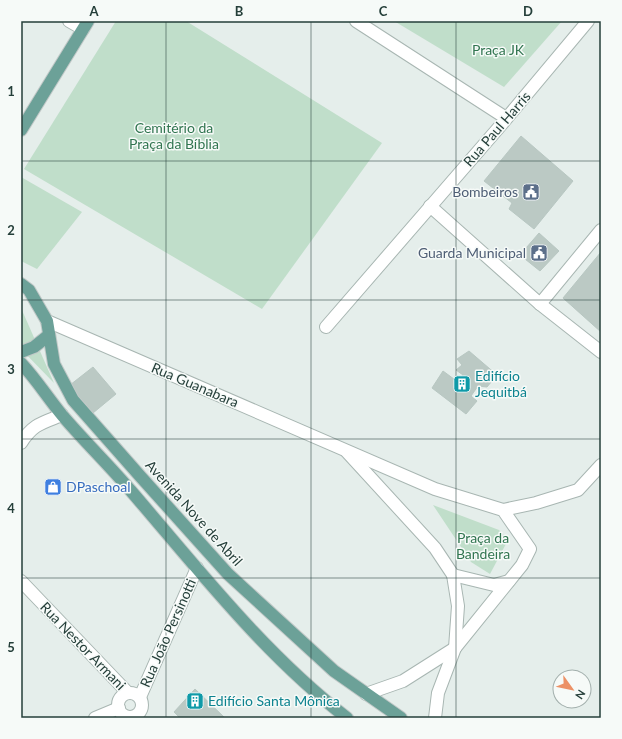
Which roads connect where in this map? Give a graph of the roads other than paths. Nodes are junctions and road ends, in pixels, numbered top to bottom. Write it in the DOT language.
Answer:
graph roads {
  1 [pos="69,21"];
  2 [pos="356,21"];
  3 [pos="588,21"];
  4 [pos="85,25"];
  5 [pos="506,118"];
  6 [pos="21,130"];
  7 [pos="430,206"];
  8 [pos="601,230"];
  9 [pos="21,284"];
  10 [pos="540,304"];
  11 [pos="46,321"];
  12 [pos="326,327"];
  13 [pos="49,335"];
  14 [pos="21,352"];
  15 [pos="601,352"];
  16 [pos="21,363"];
  17 [pos="62,415"];
  18 [pos="21,443"];
  19 [pos="344,448"];
  20 [pos="601,465"];
  21 [pos="503,510"];
  22 [pos="197,568"];
  23 [pos="453,575"];
  24 [pos="21,581"];
  25 [pos="509,581"];
  26 [pos="455,648"];
  27 [pos="366,694"];
  28 [pos="140,704"];
  29 [pos="124,714"];
  30 [pos="95,718"];
  31 [pos="347,718"];
  32 [pos="401,718"];
  33 [pos="435,718"];
  1 -- 4 [label="street"];
  2 -- 5 [label="street"];
  3 -- 5 [label="street, Rua Paul Harris"];
  4 -- 6 [label="main road"];
  5 -- 7 [label="street, Rua Paul Harris"];
  7 -- 10 [label="street"];
  7 -- 12 [label="street, Rua Paul Harris"];
  8 -- 10 [label="street"];
  9 -- 11 [label="main road, Avenida Nove de Abril"];
  10 -- 15 [label="street"];
  11 -- 13 [label="main road, Avenida Nove de Abril"];
  11 -- 19 [label="street, Rua Guanabara"];
  13 -- 14 [label="main road"];
  13 -- 27 [label="main road, Avenida Nove de Abril"];
  16 -- 17 [label="main road"];
  17 -- 18 [label="street"];
  17 -- 22 [label="main road"];
  19 -- 21 [label="street, Rua Guanabara"];
  19 -- 23 [label="street, Rua Guanabara"];
  20 -- 21 [label="street"];
  21 -- 25 [label="street"];
  22 -- 28 [label="street, Rua João Persinotti"];
  22 -- 31 [label="main road"];
  23 -- 25 [label="street"];
  23 -- 26 [label="street, Rua Guanabara"];
  24 -- 28 [label="street, Rua Nestor Armani"];
  25 -- 26 [label="street"];
  26 -- 27 [label="street"];
  26 -- 33 [label="street"];
  27 -- 32 [label="main road, Avenida Nove de Abril"];
  28 -- 29 [label="street"];
  28 -- 29 [label="street, Rua João Persinotti"];
  29 -- 30 [label="street"];
}
